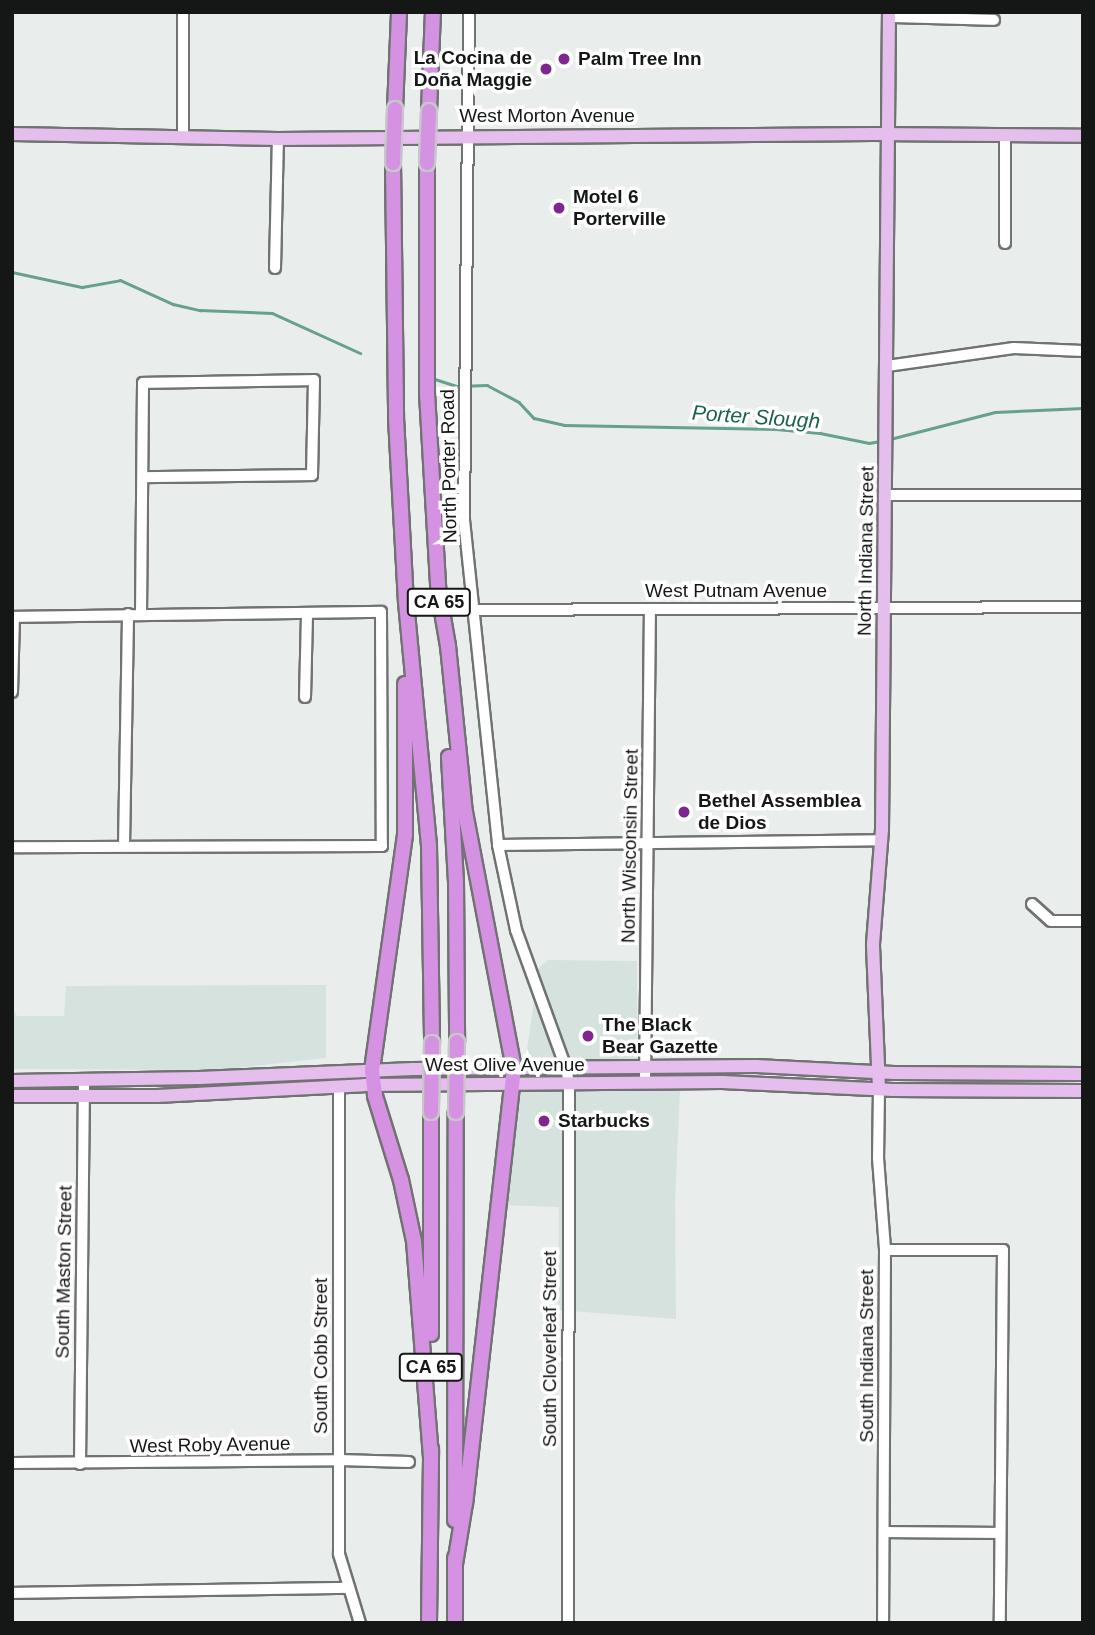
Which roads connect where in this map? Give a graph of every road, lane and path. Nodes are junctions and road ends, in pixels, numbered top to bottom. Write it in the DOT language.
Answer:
graph roads {
  1 [pos="183,12"];
  2 [pos="399,12"];
  3 [pos="433,12"];
  4 [pos="470,12"];
  5 [pos="889,15"];
  6 [pos="994,20"];
  7 [pos="12,134"];
  8 [pos="888,134"];
  9 [pos="1005,135"];
  10 [pos="183,136"];
  11 [pos="467,136"];
  12 [pos="1083,136"];
  13 [pos="278,139"];
  14 [pos="1005,243"];
  15 [pos="275,268"];
  16 [pos="1083,351"];
  17 [pos="887,366"];
  18 [pos="143,477"];
  19 [pos="886,495"];
  20 [pos="1083,495"];
  21 [pos="439,594"];
  22 [pos="406,602"];
  23 [pos="884,607"];
  24 [pos="1083,607"];
  25 [pos="650,609"];
  26 [pos="473,610"];
  27 [pos="307,613"];
  28 [pos="128,614"];
  29 [pos="141,614"];
  30 [pos="13,617"];
  31 [pos="12,692"];
  32 [pos="306,697"];
  33 [pos="881,840"];
  34 [pos="647,841"];
  35 [pos="498,845"];
  36 [pos="124,846"];
  37 [pos="12,847"];
  38 [pos="1032,904"];
  39 [pos="1083,921"];
  40 [pos="645,1067"];
  41 [pos="514,1068"];
  42 [pos="372,1070"];
  43 [pos="879,1073"];
  44 [pos="280,1074"];
  45 [pos="1083,1074"];
  46 [pos="568,1076"];
  47 [pos="83,1080"];
  48 [pos="12,1081"];
  49 [pos="645,1083"];
  50 [pos="514,1084"];
  51 [pos="373,1085"];
  52 [pos="339,1086"];
  53 [pos="879,1089"];
  54 [pos="1083,1091"];
  55 [pos="242,1092"];
  56 [pos="12,1096"];
  57 [pos="83,1096"];
  58 [pos="885,1250"];
  59 [pos="431,1456"];
  60 [pos="339,1460"];
  61 [pos="409,1462"];
  62 [pos="12,1463"];
  63 [pos="80,1465"];
  64 [pos="884,1532"];
  65 [pos="1000,1533"];
  66 [pos="455,1564"];
  67 [pos="348,1588"];
  68 [pos="12,1592"];
  69 [pos="360,1623"];
  70 [pos="429,1623"];
  71 [pos="455,1623"];
  72 [pos="568,1623"];
  73 [pos="883,1623"];
  74 [pos="1000,1623"];
  1 -- 10 [label="street"];
  2 -- 22 [label="highway, CA 65, bridge"];
  3 -- 21 [label="highway, CA 65, bridge"];
  4 -- 11 [label="street, North Porter Road"];
  5 -- 6 [label="street"];
  5 -- 8 [label="main road, North Indiana Street"];
  7 -- 10 [label="main road, West Morton Avenue"];
  8 -- 9 [label="main road, West Morton Avenue"];
  8 -- 11 [label="main road, West Morton Avenue"];
  8 -- 17 [label="main road, North Indiana Street"];
  9 -- 12 [label="main road, West Morton Avenue"];
  9 -- 14 [label="street"];
  10 -- 13 [label="main road, West Morton Avenue"];
  11 -- 13 [label="main road, West Morton Avenue"];
  11 -- 26 [label="street, North Porter Road"];
  13 -- 15 [label="street"];
  16 -- 17 [label="street"];
  17 -- 19 [label="main road, North Indiana Street"];
  18 -- 18 [label="street"];
  18 -- 29 [label="street"];
  19 -- 20 [label="street"];
  19 -- 23 [label="main road, North Indiana Street"];
  21 -- 41 [label="highway"];
  21 -- 66 [label="highway, CA 65, bridge"];
  22 -- 42 [label="highway"];
  22 -- 59 [label="highway, CA 65, bridge"];
  23 -- 24 [label="street, West Putnam Avenue"];
  23 -- 25 [label="street, West Putnam Avenue"];
  23 -- 33 [label="main road, North Indiana Street"];
  25 -- 26 [label="street, West Putnam Avenue"];
  25 -- 34 [label="street, North Wisconsin Street"];
  26 -- 35 [label="street, North Porter Road"];
  27 -- 29 [label="street"];
  27 -- 32 [label="street"];
  27 -- 36 [label="street"];
  28 -- 29 [label="street"];
  28 -- 30 [label="street"];
  28 -- 36 [label="street"];
  30 -- 31 [label="street"];
  33 -- 34 [label="street"];
  33 -- 43 [label="main road, North Indiana Street"];
  34 -- 35 [label="street"];
  34 -- 40 [label="street, North Wisconsin Street"];
  35 -- 46 [label="street, North Porter Road"];
  36 -- 37 [label="street"];
  38 -- 39 [label="street"];
  40 -- 43 [label="main road, West Olive Avenue"];
  40 -- 46 [label="main road, West Olive Avenue"];
  40 -- 49 [label="street, North Wisconsin Street"];
  41 -- 42 [label="main road, West Olive Avenue"];
  41 -- 46 [label="main road, West Olive Avenue"];
  41 -- 50 [label="highway"];
  42 -- 44 [label="main road, West Olive Avenue"];
  42 -- 51 [label="highway"];
  43 -- 45 [label="main road, West Olive Avenue"];
  43 -- 53 [label="main road, North Indiana Street"];
  44 -- 47 [label="main road, West Olive Avenue"];
  44 -- 55 [label="main road"];
  46 -- 49 [label="main road, West Olive Avenue"];
  46 -- 50 [label="main road, West Olive Avenue"];
  46 -- 72 [label="street, South Cloverleaf Street"];
  47 -- 48 [label="main road, West Olive Avenue"];
  47 -- 57 [label="street, South Maston Street"];
  49 -- 53 [label="main road, West Olive Avenue"];
  50 -- 51 [label="main road, West Olive Avenue"];
  50 -- 66 [label="highway"];
  51 -- 52 [label="main road, West Olive Avenue"];
  51 -- 59 [label="highway"];
  52 -- 55 [label="main road, West Olive Avenue"];
  52 -- 60 [label="street, South Cobb Street"];
  53 -- 54 [label="main road, West Olive Avenue"];
  53 -- 58 [label="street, South Indiana Street"];
  55 -- 57 [label="main road, West Olive Avenue"];
  56 -- 57 [label="main road, West Olive Avenue"];
  57 -- 63 [label="street, South Maston Street"];
  58 -- 64 [label="street, South Indiana Street"];
  58 -- 65 [label="street"];
  59 -- 70 [label="highway, CA 65"];
  60 -- 61 [label="street, West Roby Avenue"];
  60 -- 63 [label="street, West Roby Avenue"];
  60 -- 67 [label="street, South Cobb Street"];
  62 -- 63 [label="street, West Roby Avenue"];
  64 -- 65 [label="street"];
  64 -- 73 [label="street, South Indiana Street"];
  65 -- 74 [label="street"];
  66 -- 71 [label="highway, CA 65"];
  67 -- 68 [label="street"];
  67 -- 69 [label="street, South Cobb Street"];
}
